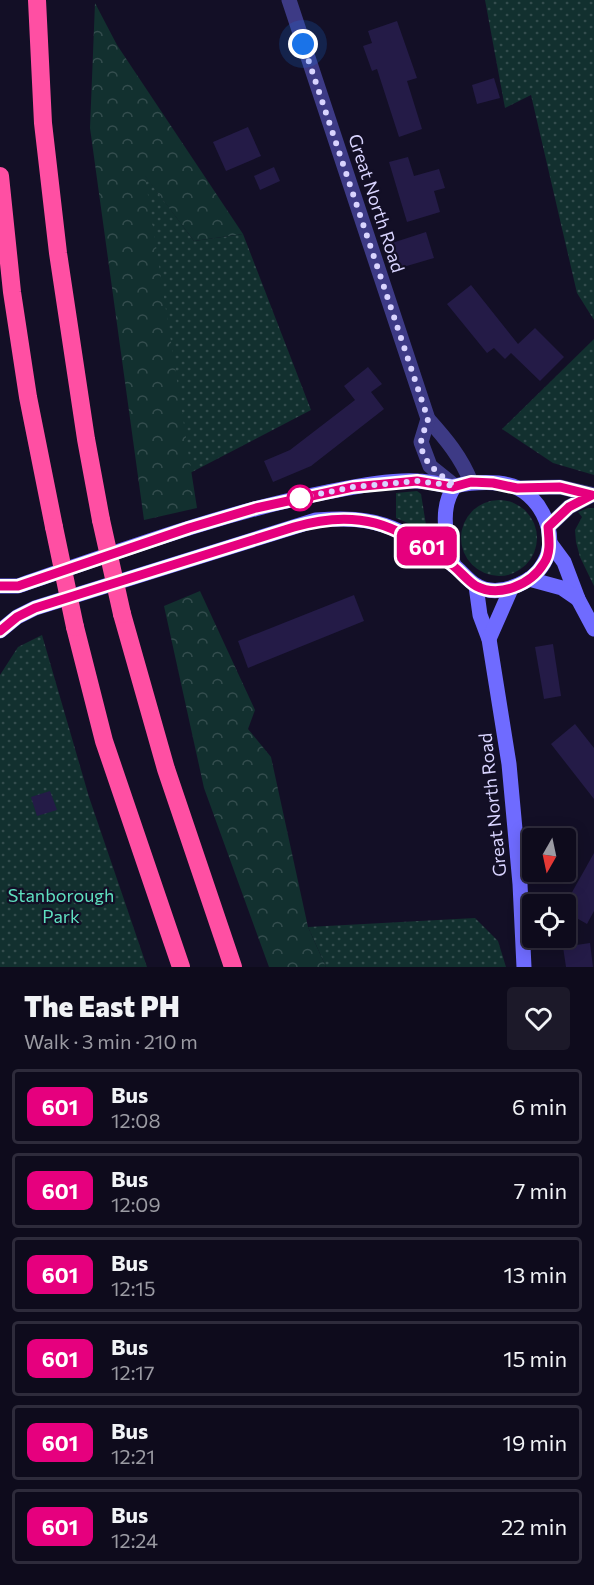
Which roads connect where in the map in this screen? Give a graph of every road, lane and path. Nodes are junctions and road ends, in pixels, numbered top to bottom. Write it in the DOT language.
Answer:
graph roads {
  1 [pos="37,0"];
  2 [pos="288,0"];
  3 [pos="0,176"];
  4 [pos="428,419"];
  5 [pos="471,482"];
  6 [pos="454,487"];
  7 [pos="517,488"];
  8 [pos="593,495"];
  9 [pos="548,527"];
  10 [pos="550,543"];
  11 [pos="454,566"];
  12 [pos="529,579"];
  13 [pos="0,586"];
  14 [pos="476,586"];
  15 [pos="511,589"];
  16 [pos="578,599"];
  17 [pos="594,629"];
  18 [pos="0,631"];
  19 [pos="489,639"];
  20 [pos="181,967"];
  21 [pos="233,967"];
  22 [pos="524,967"];
  1 -- 21 [label="highway, bridge"];
  2 -- 4 [label="street, Great North Road"];
  3 -- 20 [label="highway, bridge"];
  4 -- 5 [label="street, Great North Road"];
  4 -- 6 [label="street, Great North Road"];
  5 -- 6 [label="main road"];
  5 -- 7 [label="main road"];
  6 -- 11 [label="main road"];
  6 -- 13 [label="main road"];
  7 -- 8 [label="street"];
  7 -- 9 [label="main road"];
  8 -- 9 [label="street"];
  9 -- 10 [label="main road"];
  10 -- 12 [label="main road"];
  10 -- 16 [label="main road"];
  11 -- 14 [label="main road"];
  11 -- 18 [label="main road"];
  12 -- 15 [label="main road"];
  12 -- 16 [label="main road"];
  14 -- 15 [label="main road"];
  14 -- 19 [label="main road, Great North Road"];
  15 -- 19 [label="main road"];
  16 -- 17 [label="main road"];
  19 -- 22 [label="main road, Great North Road"];
}
